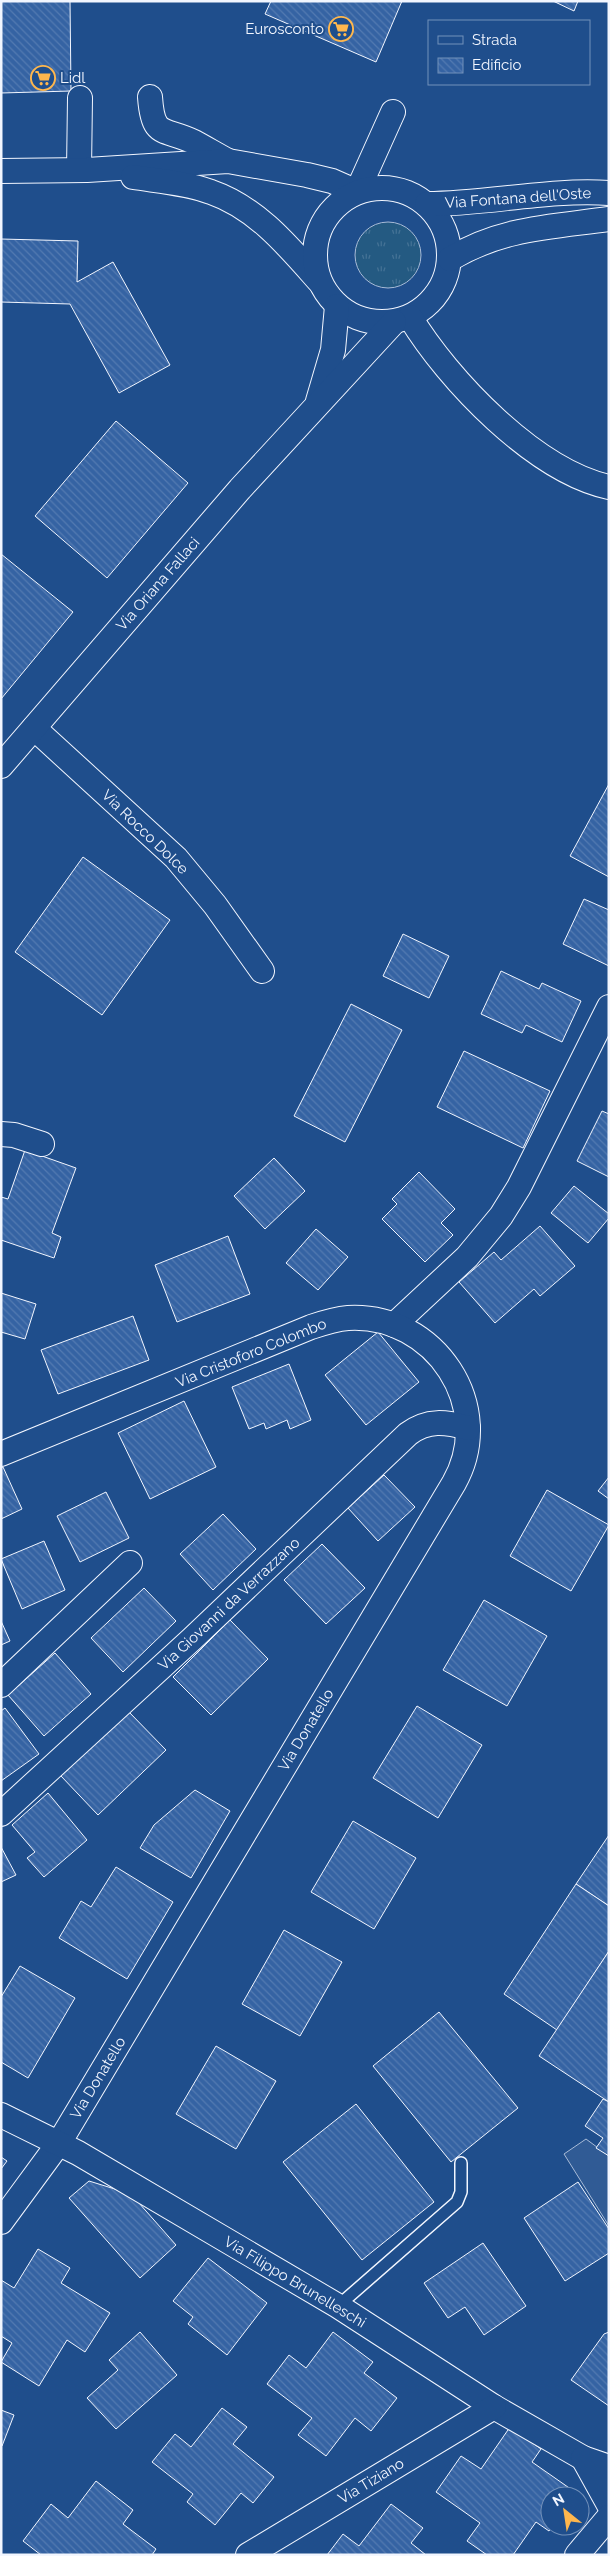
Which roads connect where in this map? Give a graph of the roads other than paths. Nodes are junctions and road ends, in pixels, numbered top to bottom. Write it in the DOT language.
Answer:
graph roads {
  1 [pos="150,97"];
  2 [pos="80,98"];
  3 [pos="394,112"];
  4 [pos="370,160"];
  5 [pos="228,161"];
  6 [pos="83,170"];
  7 [pos="1,171"];
  8 [pos="381,187"];
  9 [pos="357,192"];
  10 [pos="609,193"];
  11 [pos="427,204"];
  12 [pos="609,219"];
  13 [pos="450,260"];
  14 [pos="320,281"];
  15 [pos="337,306"];
  16 [pos="402,319"];
  17 [pos="316,405"];
  18 [pos="609,487"];
  19 [pos="34,728"];
  20 [pos="1,766"];
  21 [pos="262,971"];
  22 [pos="609,1007"];
  23 [pos="1,1134"];
  24 [pos="42,1144"];
  25 [pos="394,1325"];
  26 [pos="468,1428"];
  27 [pos="1,1454"];
  28 [pos="130,1563"];
  29 [pos="1,1685"];
  30 [pos="1,1814"];
  31 [pos="1,2115"];
  32 [pos="59,2143"];
  33 [pos="461,2163"];
  34 [pos="1,2222"];
  35 [pos="338,2306"];
  36 [pos="494,2407"];
  37 [pos="584,2458"];
  38 [pos="609,2467"];
  39 [pos="609,2505"];
  40 [pos="609,2517"];
  41 [pos="248,2555"];
  42 [pos="577,2555"];
  1 -- 5 [label="street"];
  2 -- 6 [label="street"];
  3 -- 4 [label="street"];
  4 -- 8 [label="street"];
  4 -- 9 [label="street"];
  5 -- 6 [label="street"];
  5 -- 9 [label="street"];
  6 -- 7 [label="street"];
  6 -- 14 [label="street"];
  8 -- 9 [label="street"];
  8 -- 11 [label="street"];
  9 -- 14 [label="street"];
  10 -- 11 [label="street, Via Fontana dell'Oste"];
  11 -- 13 [label="street"];
  12 -- 13 [label="street, Via Fontana dell'Oste"];
  13 -- 16 [label="street"];
  14 -- 15 [label="street"];
  15 -- 16 [label="street"];
  15 -- 17 [label="street, Via Oriana Fallaci"];
  16 -- 17 [label="street, Via Oriana Fallaci"];
  16 -- 18 [label="street"];
  17 -- 19 [label="street, Via Oriana Fallaci"];
  19 -- 20 [label="street, Via Oriana Fallaci"];
  19 -- 21 [label="street, Via Rocco Dolce"];
  22 -- 25 [label="street"];
  23 -- 24 [label="street"];
  25 -- 26 [label="street, Via Donatello"];
  25 -- 27 [label="street, Via Cristoforo Colombo"];
  26 -- 30 [label="street, Via Giovanni da Verrazzano"];
  26 -- 32 [label="street, Via Donatello"];
  28 -- 29 [label="street"];
  31 -- 32 [label="street, Via Filippo Brunelleschi"];
  32 -- 34 [label="street, Via Donatello"];
  32 -- 35 [label="street, Via Filippo Brunelleschi"];
  33 -- 35 [label="lane"];
  35 -- 36 [label="street, Via Filippo Brunelleschi"];
  36 -- 37 [label="street, Via Filippo Brunelleschi"];
  36 -- 41 [label="street, Via Tiziano"];
  37 -- 38 [label="street, Via Filippo Brunelleschi"];
  37 -- 39 [label="street"];
  40 -- 42 [label="street"];
}
